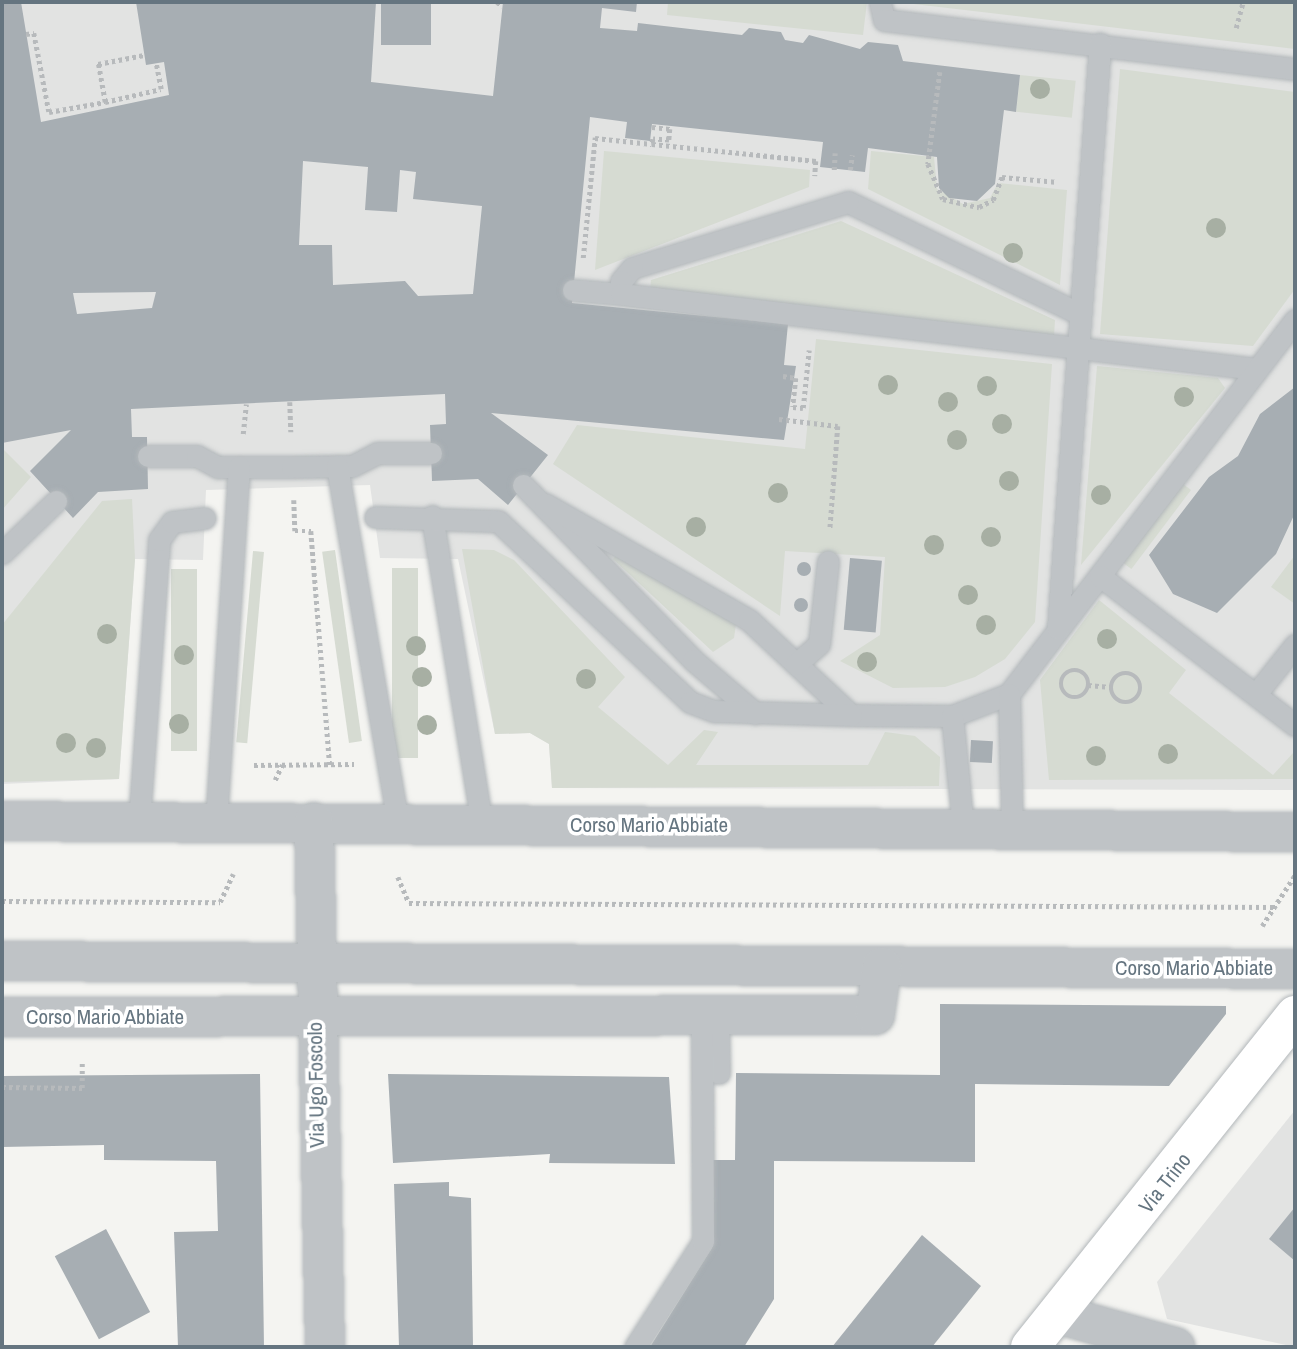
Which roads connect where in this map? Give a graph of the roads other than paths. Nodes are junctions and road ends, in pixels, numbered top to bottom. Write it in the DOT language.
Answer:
graph roads {
  1 [pos="880,2"];
  2 [pos="1101,44"];
  3 [pos="1295,69"];
  4 [pos="576,290"];
  5 [pos="621,294"];
  6 [pos="1078,313"];
  7 [pos="1295,320"];
  8 [pos="1075,349"];
  9 [pos="1258,369"];
  10 [pos="431,453"];
  11 [pos="148,456"];
  12 [pos="337,466"];
  13 [pos="239,467"];
  14 [pos="523,485"];
  15 [pos="56,500"];
  16 [pos="545,504"];
  17 [pos="432,516"];
  18 [pos="375,517"];
  19 [pos="205,518"];
  20 [pos="10,547"];
  21 [pos="828,561"];
  22 [pos="2,572"];
  23 [pos="1100,576"];
  24 [pos="1058,628"];
  25 [pos="1295,645"];
  26 [pos="796,664"];
  27 [pos="1009,694"];
  28 [pos="1256,694"];
  29 [pos="755,713"];
  30 [pos="851,715"];
  31 [pos="952,716"];
  32 [pos="1295,724"];
  33 [pos="2,821"];
  34 [pos="139,822"];
  35 [pos="216,822"];
  36 [pos="314,822"];
  37 [pos="398,823"];
  38 [pos="482,824"];
  39 [pos="963,827"];
  40 [pos="1012,827"];
  41 [pos="1295,832"];
  42 [pos="2,961"];
  43 [pos="314,963"];
  44 [pos="882,967"];
  45 [pos="1295,969"];
  46 [pos="1295,1015"];
  47 [pos="710,1016"];
  48 [pos="2,1017"];
  49 [pos="314,1017"];
  50 [pos="719,1073"];
  51 [pos="1058,1314"];
  52 [pos="325,1347"];
  53 [pos="635,1347"];
  54 [pos="1030,1347"];
  55 [pos="1175,1347"];
  1 -- 2 [label="lane"];
  2 -- 3 [label="lane"];
  2 -- 6 [label="lane"];
  4 -- 5 [label="lane"];
  5 -- 6 [label="lane"];
  5 -- 8 [label="lane"];
  6 -- 8 [label="lane"];
  7 -- 9 [label="lane"];
  8 -- 9 [label="lane"];
  8 -- 24 [label="lane"];
  9 -- 23 [label="lane"];
  10 -- 12 [label="lane"];
  11 -- 13 [label="lane"];
  12 -- 13 [label="lane"];
  12 -- 37 [label="lane"];
  13 -- 35 [label="lane"];
  14 -- 16 [label="lane"];
  15 -- 20 [label="lane"];
  16 -- 26 [label="lane"];
  16 -- 29 [label="lane"];
  17 -- 18 [label="lane"];
  17 -- 29 [label="lane"];
  17 -- 38 [label="lane"];
  19 -- 34 [label="lane"];
  20 -- 22 [label="lane"];
  21 -- 26 [label="lane"];
  23 -- 24 [label="lane"];
  23 -- 28 [label="lane"];
  24 -- 27 [label="lane"];
  25 -- 28 [label="lane"];
  26 -- 30 [label="lane"];
  27 -- 31 [label="lane"];
  27 -- 40 [label="lane"];
  28 -- 32 [label="lane"];
  29 -- 30 [label="lane"];
  30 -- 31 [label="lane"];
  31 -- 39 [label="lane"];
  33 -- 34 [label="street, Corso Mario Abbiate"];
  34 -- 35 [label="street, Corso Mario Abbiate"];
  35 -- 36 [label="street, Corso Mario Abbiate"];
  36 -- 37 [label="street, Corso Mario Abbiate"];
  36 -- 43 [label="street, Via Ugo Foscolo"];
  37 -- 38 [label="street, Corso Mario Abbiate"];
  38 -- 39 [label="street, Corso Mario Abbiate"];
  39 -- 40 [label="street, Corso Mario Abbiate"];
  40 -- 41 [label="street, Corso Mario Abbiate"];
  42 -- 43 [label="street, Corso Mario Abbiate"];
  43 -- 44 [label="street, Corso Mario Abbiate"];
  43 -- 49 [label="street, Via Ugo Foscolo"];
  44 -- 45 [label="street, Corso Mario Abbiate"];
  44 -- 47 [label="street, Corso Mario Abbiate"];
  46 -- 51 [label="main road, Via Trino"];
  47 -- 49 [label="street, Corso Mario Abbiate"];
  47 -- 50 [label="lane"];
  47 -- 53 [label="lane"];
  48 -- 49 [label="street, Corso Mario Abbiate"];
  49 -- 52 [label="street, Via Ugo Foscolo"];
  51 -- 54 [label="main road, Via Trino"];
  51 -- 55 [label="street"];
}
